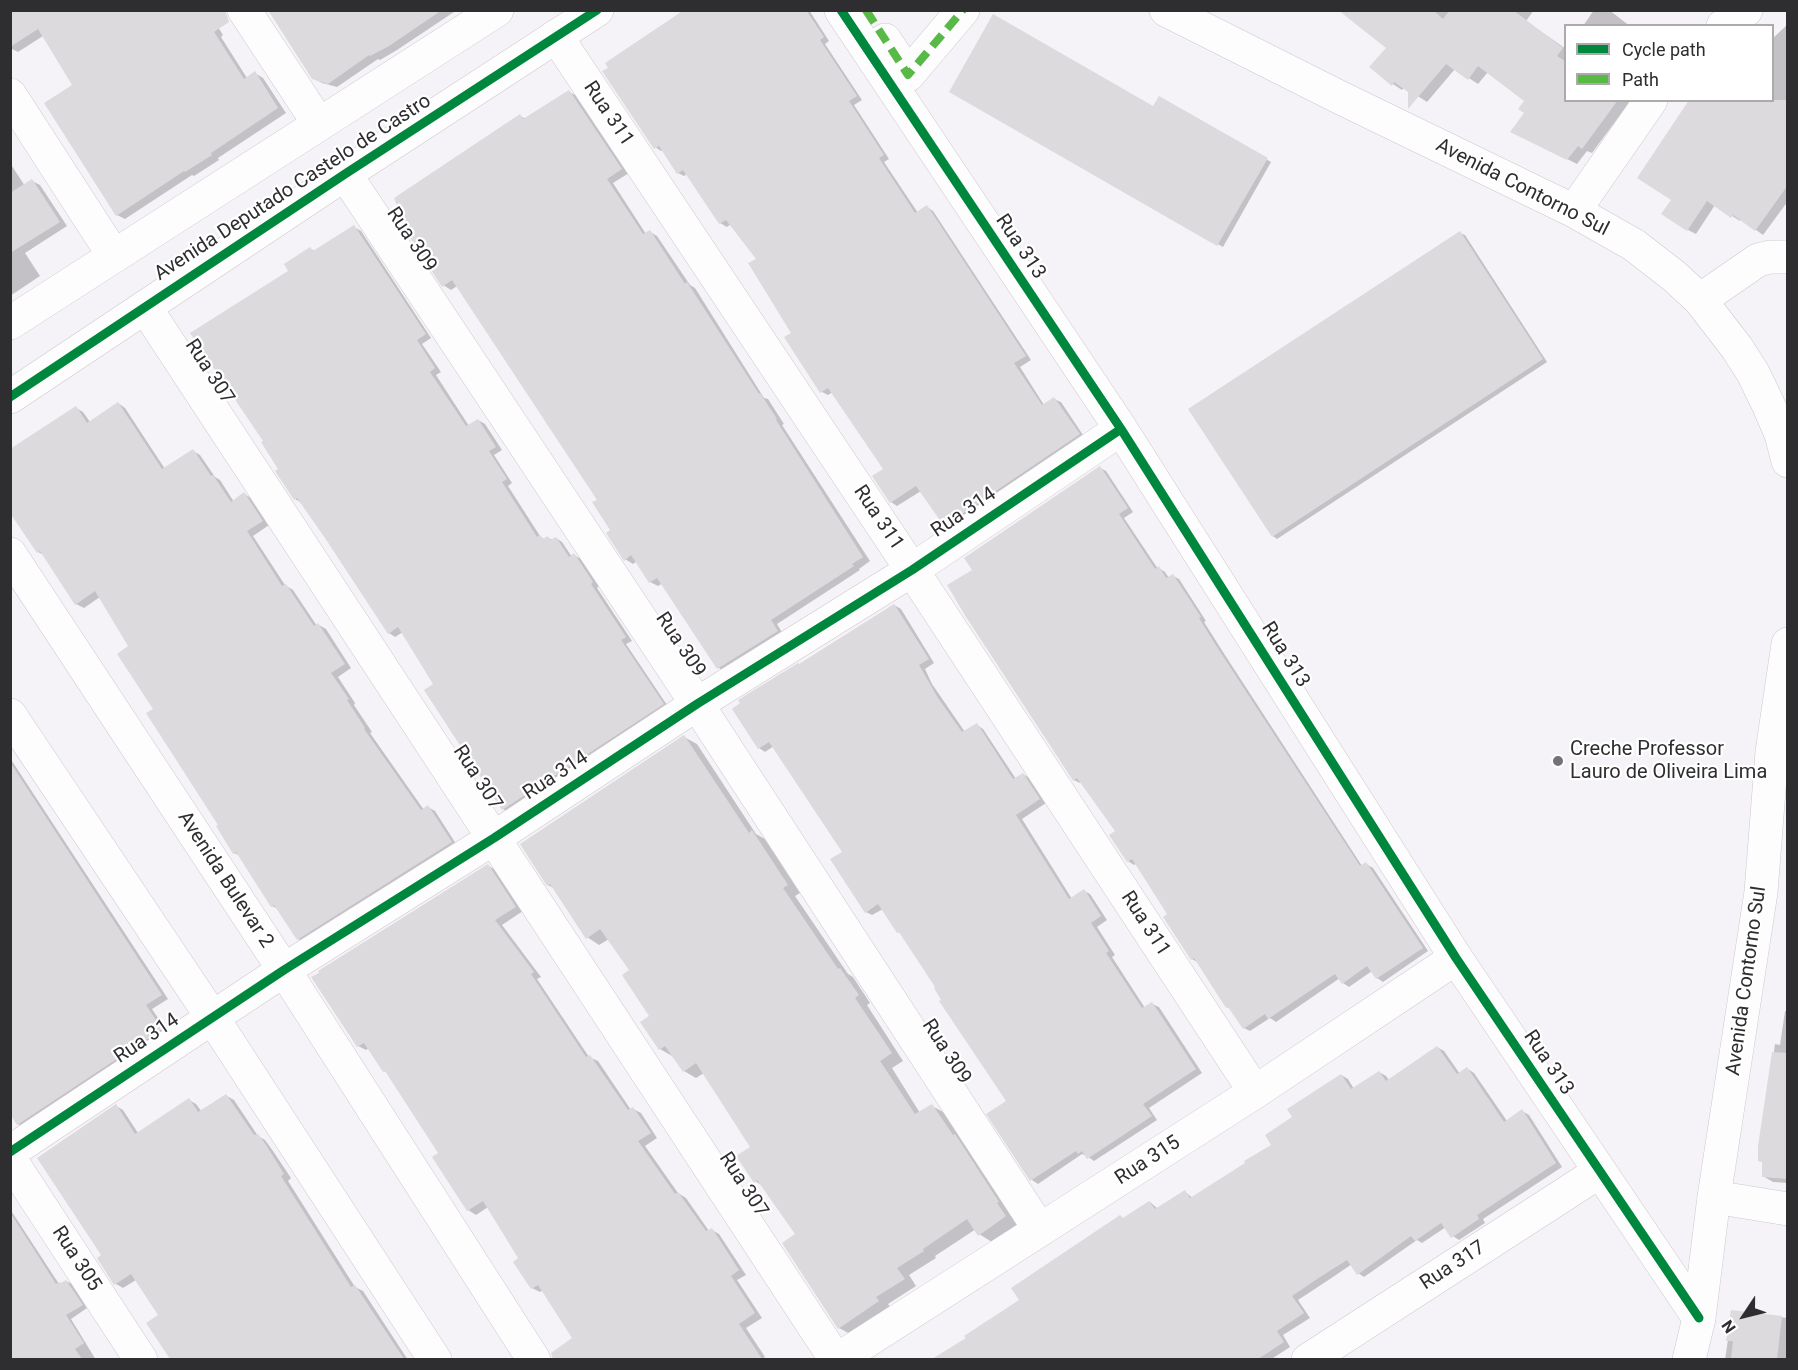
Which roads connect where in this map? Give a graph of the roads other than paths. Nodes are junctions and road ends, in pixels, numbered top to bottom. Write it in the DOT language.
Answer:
graph roads {
  1 [pos="244,10"];
  2 [pos="497,10"];
  3 [pos="597,10"];
  4 [pos="841,10"];
  5 [pos="866,10"];
  6 [pos="963,10"];
  7 [pos="1166,10"];
  8 [pos="1746,10"];
  9 [pos="1726,24"];
  10 [pos="556,36"];
  11 [pos="10,95"];
  12 [pos="1650,102"];
  13 [pos="319,124"];
  14 [pos="345,174"];
  15 [pos="1574,211"];
  16 [pos="114,256"];
  17 [pos="1788,257"];
  18 [pos="1700,300"];
  19 [pos="145,307"];
  20 [pos="10,323"];
  21 [pos="10,396"];
  22 [pos="1121,429"];
  23 [pos="1788,461"];
  24 [pos="10,554"];
  25 [pos="912,570"];
  26 [pos="1788,644"];
  27 [pos="697,704"];
  28 [pos="10,715"];
  29 [pos="494,838"];
  30 [pos="1774,894"];
  31 [pos="1456,958"];
  32 [pos="284,969"];
  33 [pos="212,1017"];
  34 [pos="1255,1092"];
  35 [pos="10,1152"];
  36 [pos="10,1159"];
  37 [pos="1599,1172"];
  38 [pos="1714,1197"];
  39 [pos="1788,1209"];
  40 [pos="1040,1230"];
  41 [pos="1699,1318"];
  42 [pos="141,1359"];
  43 [pos="435,1359"];
  44 [pos="534,1359"];
  45 [pos="836,1359"];
  46 [pos="1308,1359"];
  47 [pos="1689,1359"];
  1 -- 13 [label="street"];
  2 -- 13 [label="street, Avenida Deputado Castelo de Castro"];
  3 -- 10 [label="street, Avenida Deputado Castelo de Castro"];
  4 -- 22 [label="street, Rua 313"];
  5 -- 6 [label="street"];
  7 -- 15 [label="street, Avenida Contorno Sul"];
  8 -- 9 [label="street"];
  10 -- 14 [label="street, Avenida Deputado Castelo de Castro"];
  10 -- 25 [label="street, Rua 311"];
  11 -- 16 [label="street"];
  12 -- 15 [label="street"];
  13 -- 16 [label="street, Avenida Deputado Castelo de Castro"];
  14 -- 19 [label="street, Avenida Deputado Castelo de Castro"];
  14 -- 27 [label="street, Rua 309"];
  15 -- 18 [label="street, Avenida Contorno Sul"];
  16 -- 20 [label="street, Avenida Deputado Castelo de Castro"];
  17 -- 18 [label="street"];
  18 -- 23 [label="street, Avenida Contorno Sul"];
  19 -- 21 [label="street, Avenida Deputado Castelo de Castro"];
  19 -- 29 [label="street, Rua 307"];
  22 -- 25 [label="street, Rua 314"];
  22 -- 31 [label="street, Rua 313"];
  24 -- 32 [label="street, Avenida Bulevar 2"];
  25 -- 27 [label="street, Rua 314"];
  25 -- 34 [label="street, Rua 311"];
  26 -- 30 [label="street, Avenida Contorno Sul"];
  27 -- 29 [label="street, Rua 314"];
  27 -- 40 [label="street, Rua 309"];
  28 -- 33 [label="street"];
  29 -- 32 [label="street, Rua 314"];
  29 -- 45 [label="street, Rua 307"];
  30 -- 38 [label="street, Avenida Contorno Sul"];
  31 -- 34 [label="street, Rua 315"];
  31 -- 37 [label="street, Rua 313"];
  32 -- 33 [label="street, Rua 314"];
  32 -- 44 [label="street, Avenida Bulevar 2"];
  33 -- 35 [label="street, Rua 314"];
  33 -- 43 [label="street"];
  34 -- 40 [label="street, Rua 315"];
  36 -- 42 [label="street, Rua 305"];
  37 -- 41 [label="street, Rua 313"];
  37 -- 46 [label="street, Rua 317"];
  38 -- 39 [label="street"];
  38 -- 41 [label="street, Avenida Contorno Sul"];
  40 -- 45 [label="street, Rua 315"];
  41 -- 47 [label="street, Avenida Contorno Sul"];
}
